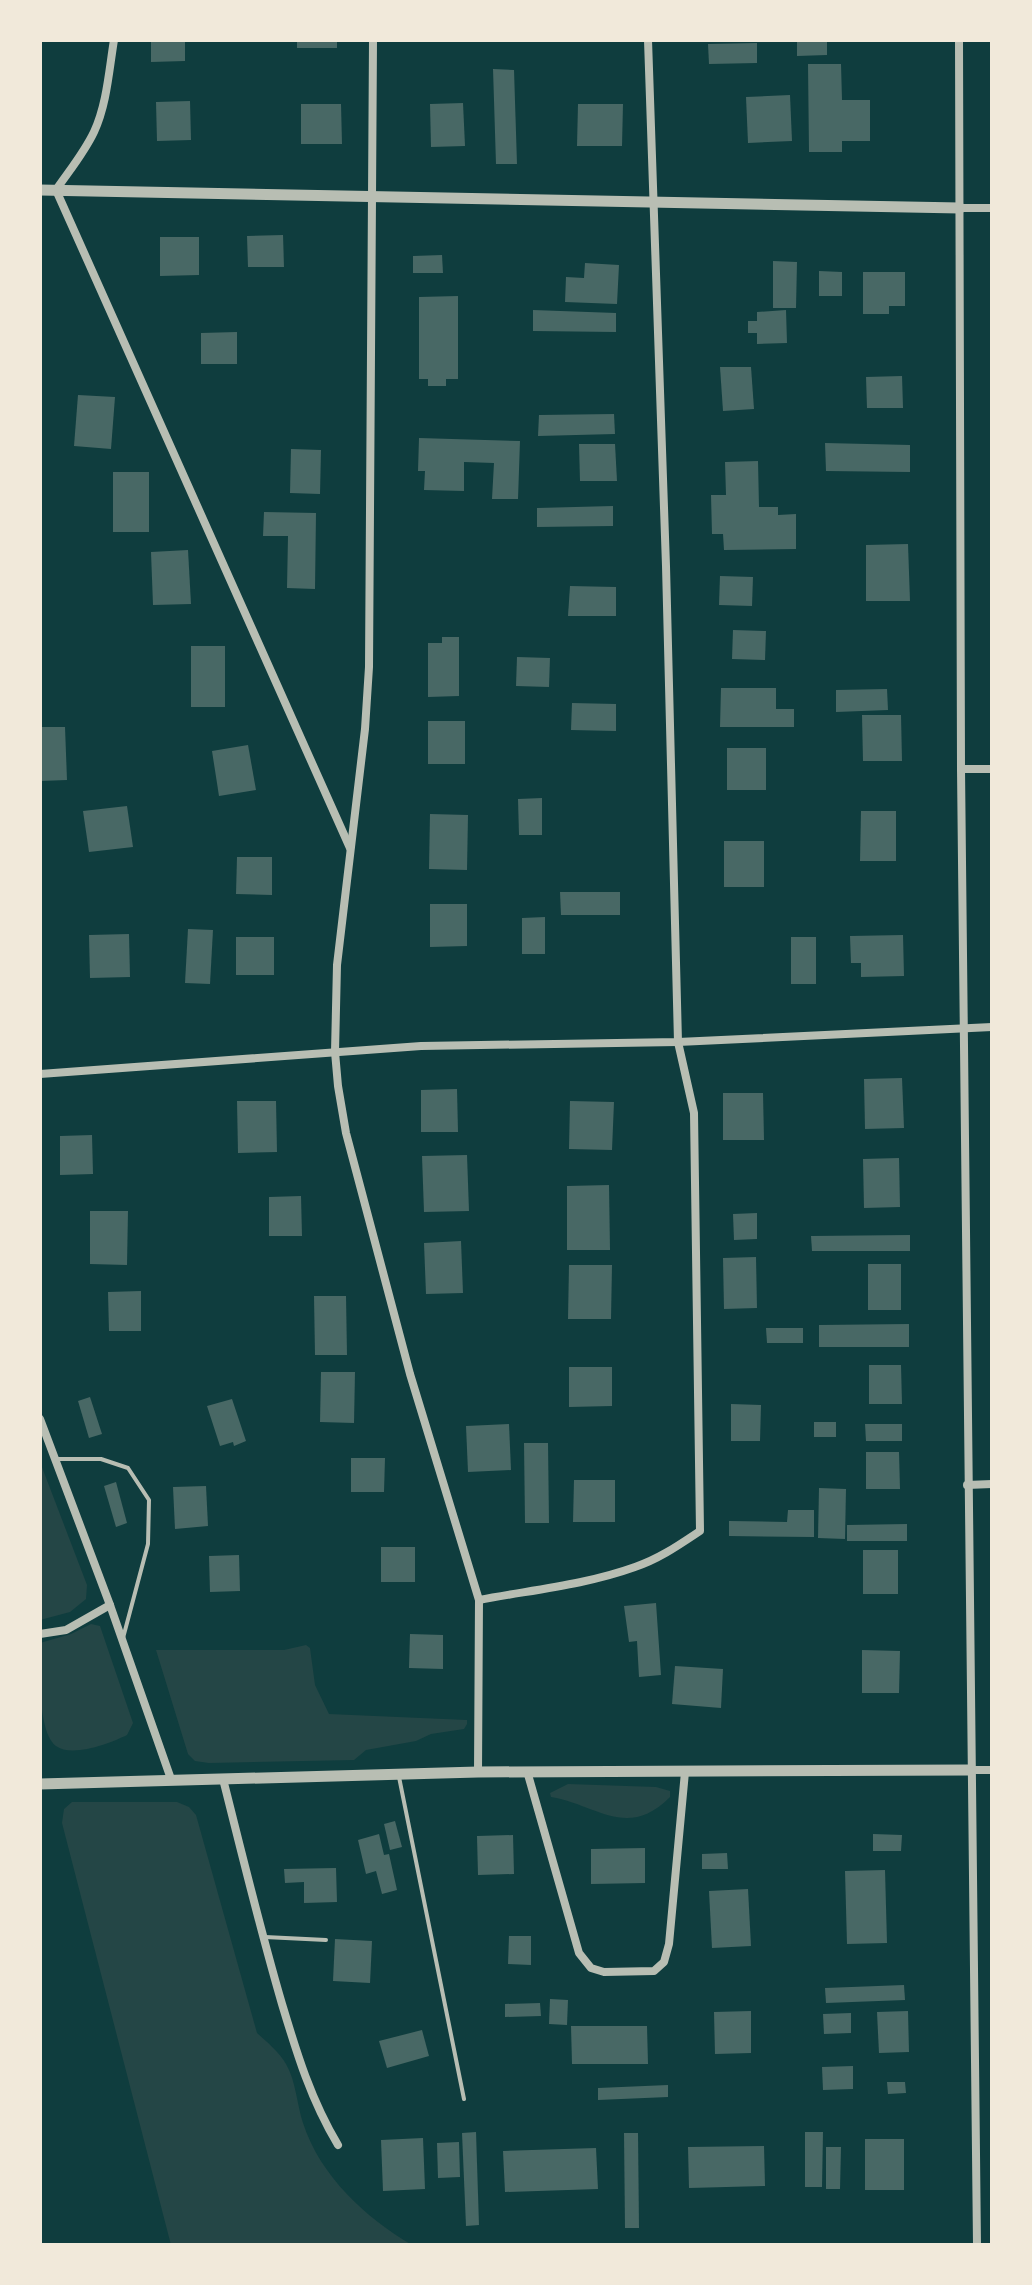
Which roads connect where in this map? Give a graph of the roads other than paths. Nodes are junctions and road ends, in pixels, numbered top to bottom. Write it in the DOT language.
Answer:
graph roads {
  1 [pos="114,40"];
  2 [pos="373,40"];
  3 [pos="648,40"];
  4 [pos="959,40"];
  5 [pos="40,190"];
  6 [pos="56,190"];
  7 [pos="371,197"];
  8 [pos="652,203"];
  9 [pos="960,208"];
  10 [pos="992,208"];
  11 [pos="961,769"];
  12 [pos="992,769"];
  13 [pos="350,848"];
  14 [pos="964,1027"];
  15 [pos="992,1027"];
  16 [pos="678,1042"];
  17 [pos="335,1052"];
  18 [pos="40,1074"];
  19 [pos="40,1419"];
  20 [pos="55,1459"];
  21 [pos="992,1484"];
  22 [pos="967,1485"];
  23 [pos="479,1600"];
  24 [pos="110,1605"];
  25 [pos="40,1634"];
  26 [pos="123,1641"];
  27 [pos="970,1770"];
  28 [pos="992,1770"];
  29 [pos="527,1771"];
  30 [pos="478,1772"];
  31 [pos="685,1772"];
  32 [pos="398,1774"];
  33 [pos="171,1779"];
  34 [pos="223,1779"];
  35 [pos="40,1784"];
  36 [pos="263,1937"];
  37 [pos="326,1940"];
  38 [pos="464,2099"];
  39 [pos="338,2145"];
  40 [pos="977,2245"];
  1 -- 6 [label="street"];
  2 -- 7 [label="street"];
  3 -- 8 [label="street"];
  4 -- 9 [label="street"];
  5 -- 6 [label="street"];
  6 -- 7 [label="street"];
  6 -- 13 [label="street"];
  7 -- 8 [label="street"];
  7 -- 13 [label="street"];
  8 -- 9 [label="street"];
  8 -- 16 [label="street"];
  9 -- 10 [label="street"];
  9 -- 11 [label="street"];
  11 -- 12 [label="street"];
  11 -- 14 [label="street"];
  13 -- 17 [label="street"];
  14 -- 15 [label="street"];
  14 -- 16 [label="street"];
  14 -- 22 [label="street"];
  16 -- 17 [label="street"];
  16 -- 23 [label="street"];
  17 -- 18 [label="street"];
  17 -- 23 [label="street"];
  19 -- 20 [label="street"];
  20 -- 24 [label="street"];
  20 -- 26 [label="lane"];
  21 -- 22 [label="street"];
  22 -- 27 [label="street"];
  23 -- 30 [label="street"];
  24 -- 25 [label="street"];
  24 -- 26 [label="street"];
  26 -- 33 [label="street"];
  27 -- 28 [label="street"];
  27 -- 31 [label="street"];
  27 -- 40 [label="street"];
  29 -- 30 [label="street"];
  29 -- 31 [label="street"];
  29 -- 31 [label="street"];
  30 -- 32 [label="street"];
  32 -- 34 [label="street"];
  32 -- 38 [label="lane"];
  33 -- 34 [label="street"];
  33 -- 35 [label="street"];
  34 -- 36 [label="street"];
  36 -- 37 [label="lane"];
  36 -- 39 [label="street"];
}
